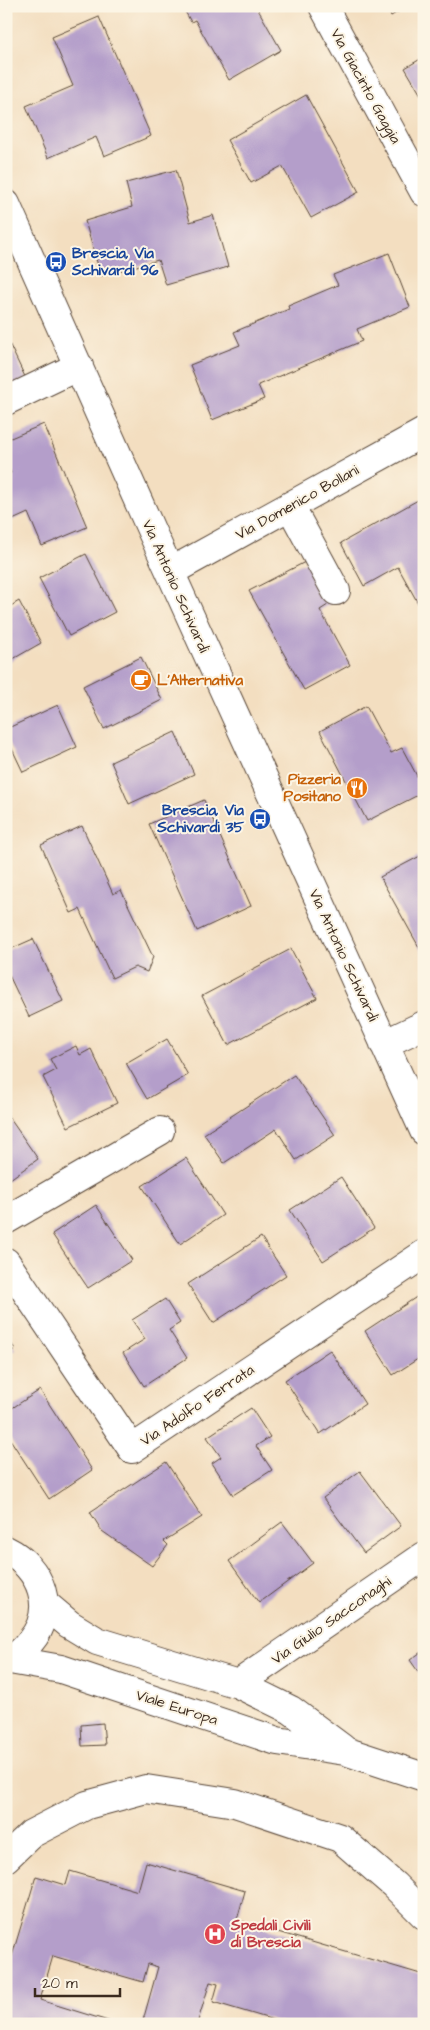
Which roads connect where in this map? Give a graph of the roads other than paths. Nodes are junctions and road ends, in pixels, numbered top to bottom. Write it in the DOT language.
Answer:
graph roads {
  1 [pos="323,6"];
  2 [pos="424,192"];
  3 [pos="6,204"];
  4 [pos="79,366"];
  5 [pos="6,401"];
  6 [pos="424,432"];
  7 [pos="290,506"];
  8 [pos="170,572"];
  9 [pos="336,591"];
  10 [pos="424,1025"];
  11 [pos="384,1044"];
  12 [pos="160,1131"];
  13 [pos="424,1131"];
  14 [pos="6,1220"];
  15 [pos="424,1254"];
  16 [pos="6,1262"];
  17 [pos="6,1550"];
  18 [pos="424,1556"];
  19 [pos="44,1603"];
  20 [pos="8,1660"];
  21 [pos="238,1684"];
  22 [pos="345,1751"];
  23 [pos="424,1777"];
  24 [pos="6,1858"];
  25 [pos="424,1915"];
  1 -- 2 [label="street, Via Giacinto Gaggia"];
  3 -- 4 [label="street, Via Antonio Schivardi"];
  4 -- 5 [label="street"];
  4 -- 8 [label="street, Via Antonio Schivardi"];
  6 -- 7 [label="street, Via Domenico Bollani"];
  7 -- 8 [label="street, Via Domenico Bollani"];
  7 -- 9 [label="street"];
  8 -- 11 [label="street, Via Antonio Schivardi"];
  10 -- 11 [label="street"];
  11 -- 13 [label="street, Via Antonio Schivardi"];
  12 -- 14 [label="street"];
  15 -- 16 [label="street, Via Adolfo Ferrata"];
  17 -- 19 [label="street, Viale Europa"];
  18 -- 21 [label="street, Via Giulio Sacconaghi"];
  19 -- 20 [label="street, Viale Europa"];
  19 -- 21 [label="street, Viale Europa"];
  20 -- 22 [label="street, Viale Europa"];
  21 -- 22 [label="street, Viale Europa"];
  22 -- 23 [label="street, Viale Europa"];
  24 -- 25 [label="street"];
}
